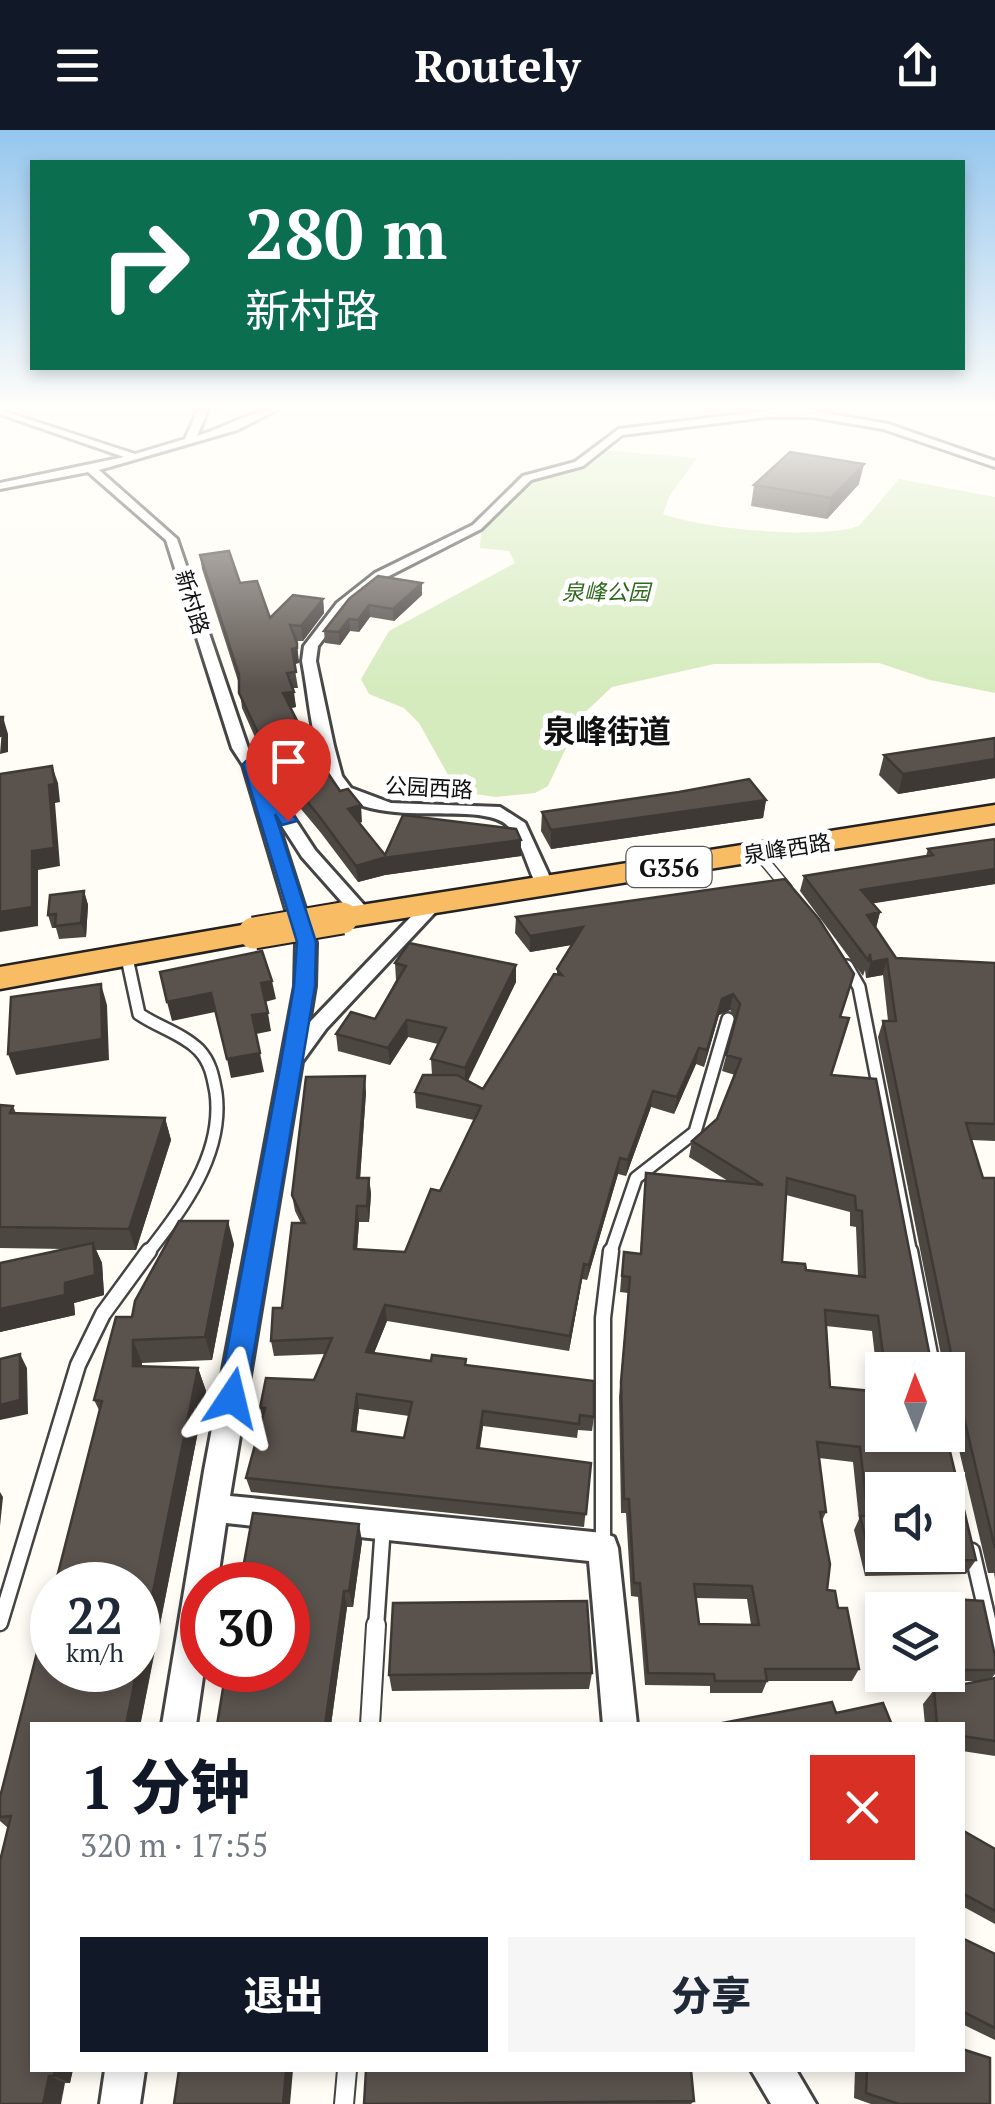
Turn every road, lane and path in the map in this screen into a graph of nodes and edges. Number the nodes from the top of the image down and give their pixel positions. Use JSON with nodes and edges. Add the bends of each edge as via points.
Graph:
{"nodes":[{"id":1,"x":132,"y":502,"type":"edge"},
{"id":2,"x":502,"y":502,"type":"edge"},
{"id":3,"x":251,"y":764,"type":"junction"},
{"id":4,"x":995,"y":814,"type":"edge"},
{"id":5,"x":758,"y":852,"type":"junction"},
{"id":6,"x":545,"y":886,"type":"junction"},
{"id":7,"x":796,"y":899,"type":"edge"},
{"id":8,"x":435,"y":903,"type":"junction"},
{"id":9,"x":353,"y":916,"type":"junction"},
{"id":10,"x":126,"y":956,"type":"junction"},
{"id":11,"x":845,"y":962,"type":"edge"},
{"id":12,"x":0,"y":978,"type":"edge"},
{"id":13,"x":728,"y":1018,"type":"dead end"},
{"id":14,"x":291,"y":1068,"type":"junction"},
{"id":15,"x":930,"y":1352,"type":"edge"},
{"id":16,"x":213,"y":1508,"type":"junction"},
{"id":17,"x":383,"y":1525,"type":"junction"},
{"id":18,"x":968,"y":1533,"type":"edge"},
{"id":19,"x":603,"y":1548,"type":"junction"},
{"id":20,"x":0,"y":1623,"type":"edge"},
{"id":21,"x":995,"y":1649,"type":"edge"},
{"id":22,"x":179,"y":1722,"type":"edge"},
{"id":23,"x":370,"y":1722,"type":"edge"},
{"id":24,"x":620,"y":1722,"type":"edge"},
{"id":25,"x":125,"y":2072,"type":"edge"},
{"id":26,"x":346,"y":2072,"type":"edge"},
{"id":27,"x":772,"y":2072,"type":"edge"},
{"id":28,"x":120,"y":2104,"type":"edge"},
{"id":29,"x":344,"y":2104,"type":"edge"},
{"id":30,"x":796,"y":2104,"type":"edge"}],
"edges":[{"from":1,"to":3,"type":"street","name":"新村路","via":[[177,549],[240,748]]},
{"from":2,"to":6,"type":"street","name":"公园西路","via":[[477,527],[358,591],[311,646],[309,660],[334,776],[345,791],[390,808],[478,808],[509,818]]},
{"from":3,"to":9,"type":"street","name":"新村路"},
{"from":3,"to":14,"type":"street","name":"新村路","via":[[306,942]]},
{"from":4,"to":5,"type":"highway","name":"泉峰西路","number":"G356"},
{"from":5,"to":6,"type":"highway","name":"泉峰西路","number":"G356"},
{"from":5,"to":7,"type":"lane"},
{"from":6,"to":8,"type":"highway","name":"泉峰西路","number":"G356"},
{"from":8,"to":9,"type":"highway","name":"泉峰西路","number":"G356"},
{"from":8,"to":14,"type":"street","via":[[319,1024]]},
{"from":9,"to":10,"type":"highway","number":"G356","bridge":true},
{"from":10,"to":12,"type":"highway","number":"G356"},
{"from":10,"to":20,"type":"lane","via":[[139,1014],[198,1046],[209,1063],[216,1126],[201,1179],[79,1354]]},
{"from":11,"to":15,"type":"lane","via":[[859,987]]},
{"from":13,"to":19,"type":"lane","via":[[695,1132],[636,1178],[609,1256]]},
{"from":14,"to":16,"type":"street","name":"新村路"},
{"from":16,"to":17,"type":"street"},
{"from":16,"to":22,"type":"street","name":"新村路"},
{"from":17,"to":19,"type":"street"},
{"from":17,"to":23,"type":"lane"},
{"from":18,"to":21,"type":"lane"},
{"from":19,"to":24,"type":"street"},
{"from":25,"to":28,"type":"street"},
{"from":26,"to":29,"type":"lane"},
{"from":27,"to":30,"type":"street"}]}
